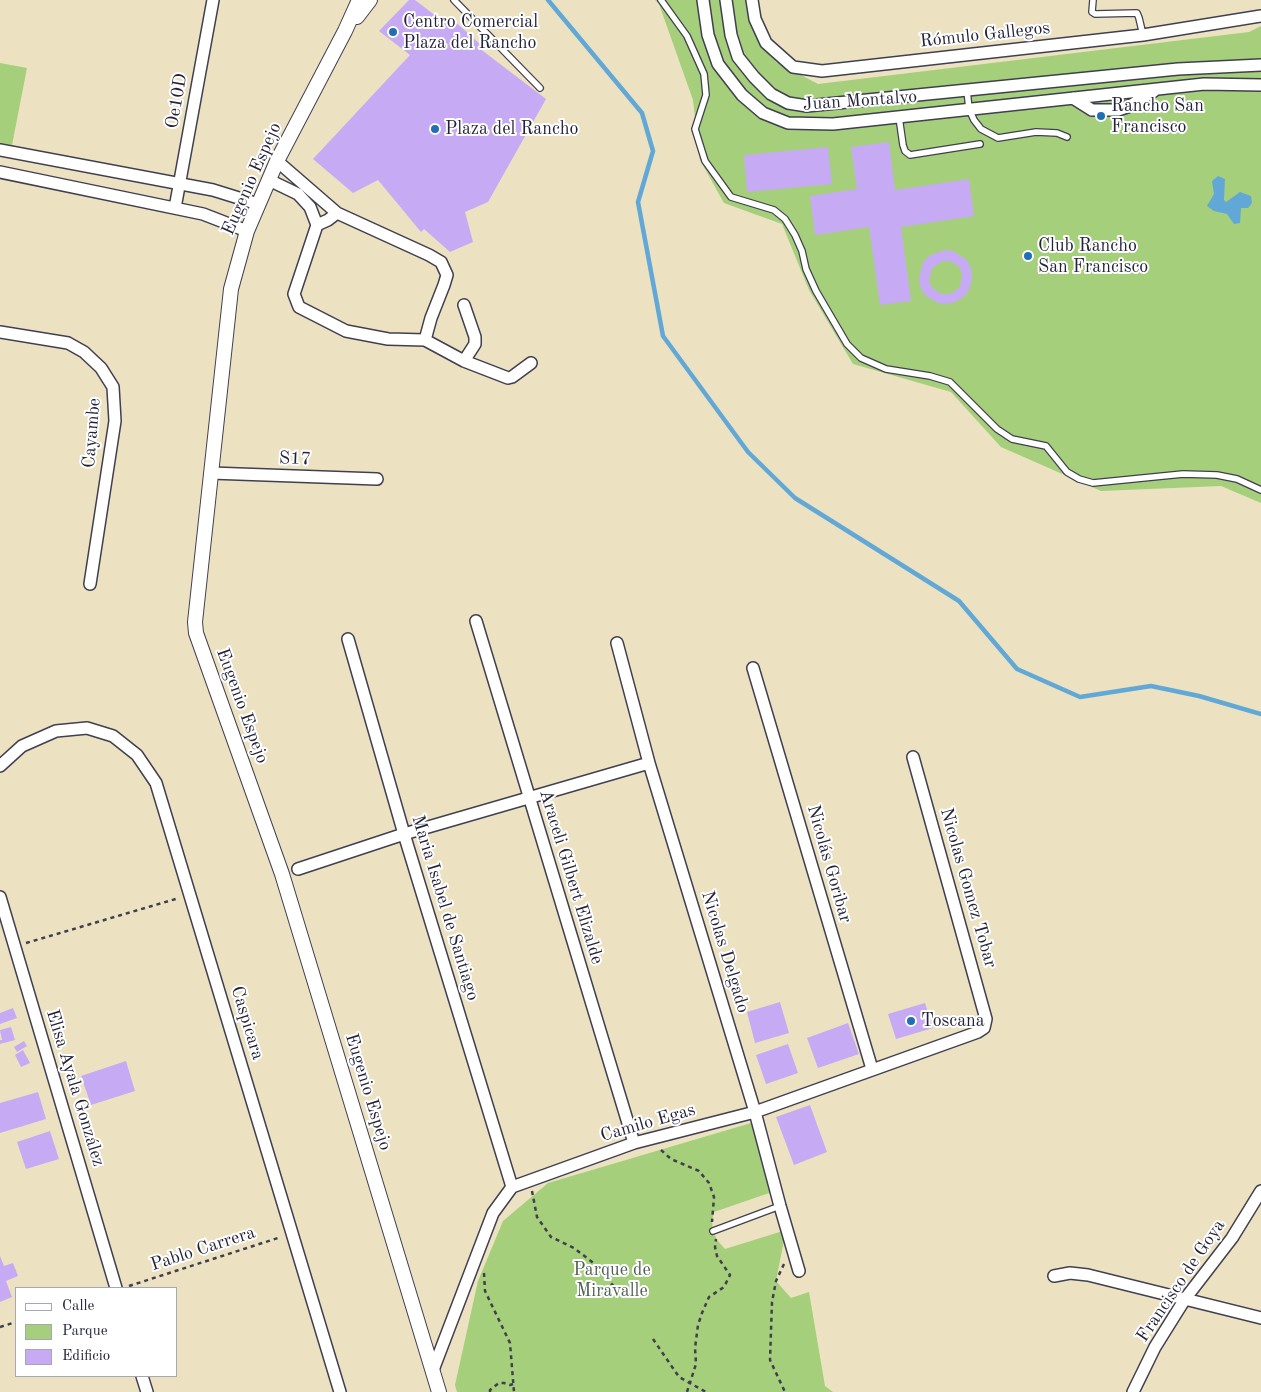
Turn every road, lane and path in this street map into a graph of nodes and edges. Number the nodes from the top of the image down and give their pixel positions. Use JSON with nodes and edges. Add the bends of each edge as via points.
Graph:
{"nodes":[{"id":1,"x":213,"y":0,"type":"edge"},
{"id":2,"x":359,"y":0,"type":"edge"},
{"id":3,"x":370,"y":0,"type":"edge"},
{"id":4,"x":454,"y":0,"type":"edge"},
{"id":5,"x":661,"y":0,"type":"edge"},
{"id":6,"x":703,"y":0,"type":"edge"},
{"id":7,"x":726,"y":0,"type":"edge"},
{"id":8,"x":752,"y":0,"type":"edge"},
{"id":9,"x":1093,"y":0,"type":"edge"},
{"id":10,"x":1261,"y":16,"type":"edge"},
{"id":11,"x":345,"y":32,"type":"junction"},
{"id":12,"x":1142,"y":35,"type":"junction"},
{"id":13,"x":738,"y":57,"type":"junction"},
{"id":14,"x":718,"y":64,"type":"junction"},
{"id":15,"x":1261,"y":65,"type":"edge"},
{"id":16,"x":1178,"y":69,"type":"junction"},
{"id":17,"x":1261,"y":85,"type":"edge"},
{"id":18,"x":1179,"y":86,"type":"junction"},
{"id":19,"x":540,"y":88,"type":"dead end"},
{"id":20,"x":1159,"y":88,"type":"junction"},
{"id":21,"x":967,"y":90,"type":"junction"},
{"id":22,"x":1073,"y":98,"type":"junction"},
{"id":23,"x":969,"y":109,"type":"junction"},
{"id":24,"x":900,"y":117,"type":"junction"},
{"id":25,"x":1067,"y":137,"type":"dead end"},
{"id":26,"x":980,"y":144,"type":"dead end"},
{"id":27,"x":0,"y":150,"type":"edge"},
{"id":28,"x":278,"y":161,"type":"junction"},
{"id":29,"x":90,"y":167,"type":"junction"},
{"id":30,"x":0,"y":172,"type":"edge"},
{"id":31,"x":268,"y":180,"type":"junction"},
{"id":32,"x":179,"y":184,"type":"junction"},
{"id":33,"x":85,"y":190,"type":"junction"},
{"id":34,"x":258,"y":204,"type":"junction"},
{"id":35,"x":175,"y":208,"type":"junction"},
{"id":36,"x":337,"y":213,"type":"junction"},
{"id":37,"x":318,"y":225,"type":"junction"},
{"id":38,"x":247,"y":231,"type":"junction"},
{"id":39,"x":464,"y":305,"type":"dead end"},
{"id":40,"x":0,"y":332,"type":"edge"},
{"id":41,"x":425,"y":340,"type":"junction"},
{"id":42,"x":464,"y":360,"type":"junction"},
{"id":43,"x":531,"y":363,"type":"dead end"},
{"id":44,"x":211,"y":473,"type":"junction"},
{"id":45,"x":378,"y":479,"type":"dead end"},
{"id":46,"x":1261,"y":490,"type":"edge"},
{"id":47,"x":90,"y":584,"type":"dead end"},
{"id":48,"x":476,"y":621,"type":"dead end"},
{"id":49,"x":348,"y":640,"type":"dead end"},
{"id":50,"x":617,"y":643,"type":"dead end"},
{"id":51,"x":753,"y":668,"type":"dead end"},
{"id":52,"x":913,"y":757,"type":"dead end"},
{"id":53,"x":650,"y":762,"type":"junction"},
{"id":54,"x":0,"y":766,"type":"edge"},
{"id":55,"x":529,"y":798,"type":"junction"},
{"id":56,"x":404,"y":834,"type":"junction"},
{"id":57,"x":298,"y":869,"type":"dead end"},
{"id":58,"x":190,"y":894,"type":"junction"},
{"id":59,"x":0,"y":897,"type":"edge"},
{"id":60,"x":15,"y":946,"type":"junction"},
{"id":61,"x":984,"y":1028,"type":"joint"},
{"id":62,"x":872,"y":1069,"type":"junction"},
{"id":63,"x":756,"y":1112,"type":"junction"},
{"id":64,"x":634,"y":1143,"type":"junction"},
{"id":65,"x":661,"y":1150,"type":"dead end"},
{"id":66,"x":530,"y":1180,"type":"junction"},
{"id":67,"x":512,"y":1187,"type":"junction"},
{"id":68,"x":1261,"y":1191,"type":"edge"},
{"id":69,"x":780,"y":1206,"type":"junction"},
{"id":70,"x":713,"y":1231,"type":"junction"},
{"id":71,"x":292,"y":1234,"type":"junction"},
{"id":72,"x":793,"y":1247,"type":"junction"},
{"id":73,"x":475,"y":1260,"type":"junction"},
{"id":74,"x":799,"y":1271,"type":"dead end"},
{"id":75,"x":1054,"y":1276,"type":"dead end"},
{"id":76,"x":116,"y":1287,"type":"edge"},
{"id":77,"x":126,"y":1287,"type":"edge"},
{"id":78,"x":615,"y":1288,"type":"dead end"},
{"id":79,"x":1185,"y":1299,"type":"junction"},
{"id":80,"x":1261,"y":1318,"type":"edge"},
{"id":81,"x":15,"y":1322,"type":"edge"},
{"id":82,"x":0,"y":1327,"type":"edge"},
{"id":83,"x":653,"y":1339,"type":"dead end"},
{"id":84,"x":433,"y":1370,"type":"junction"},
{"id":85,"x":142,"y":1377,"type":"edge"},
{"id":86,"x":513,"y":1384,"type":"junction"},
{"id":87,"x":691,"y":1384,"type":"junction"},
{"id":88,"x":147,"y":1392,"type":"edge"},
{"id":89,"x":340,"y":1392,"type":"edge"},
{"id":90,"x":439,"y":1392,"type":"edge"},
{"id":91,"x":490,"y":1392,"type":"edge"},
{"id":92,"x":514,"y":1392,"type":"edge"},
{"id":93,"x":687,"y":1392,"type":"edge"},
{"id":94,"x":706,"y":1392,"type":"edge"},
{"id":95,"x":785,"y":1392,"type":"edge"},
{"id":96,"x":1133,"y":1392,"type":"edge"}],
"edges":[{"from":1,"to":32,"type":"street","name":"Oe10D"},
{"from":2,"to":11,"type":"street","name":"Eugenio Espejo"},
{"from":3,"to":11,"type":"street","name":"Eugenio Espejo"},
{"from":4,"to":19,"type":"lane"},
{"from":5,"to":46,"type":"lane","via":[[687,36],[704,74],[706,95],[695,129],[705,160],[731,197],[774,210],[785,219],[802,251],[816,291],[847,344],[861,358],[886,369],[950,382],[997,429],[1012,439],[1046,446],[1067,472],[1078,479],[1094,482],[1216,474]]},
{"from":6,"to":14,"type":"street","name":"Juan Montalvo","via":[[708,35]]},
{"from":7,"to":13,"type":"street","name":"Juan Montalvo","via":[[730,35]]},
{"from":8,"to":12,"type":"street","name":"Rómulo Gallegos","via":[[755,19],[766,43],[793,67],[822,71]]},
{"from":9,"to":12,"type":"lane","via":[[1092,12],[1095,14],[1137,14]]},
{"from":10,"to":12,"type":"street","name":"Rómulo Gallegos"},
{"from":11,"to":28,"type":"street","name":"Eugenio Espejo"},
{"from":13,"to":14,"type":"street"},
{"from":13,"to":21,"type":"street","name":"Juan Montalvo","via":[[771,94],[788,103],[807,106]]},
{"from":14,"to":24,"type":"street","name":"Juan Montalvo","via":[[742,96],[763,113],[788,123],[833,124]]},
{"from":15,"to":16,"type":"street","name":"Juan Montalvo"},
{"from":16,"to":18,"type":"street"},
{"from":16,"to":21,"type":"street","name":"Juan Montalvo"},
{"from":17,"to":18,"type":"street","name":"Juan Montalvo"},
{"from":18,"to":20,"type":"street","name":"Juan Montalvo"},
{"from":20,"to":22,"type":"street","name":"Juan Montalvo"},
{"from":20,"to":22,"type":"street","via":[[1118,110],[1092,110]]},
{"from":21,"to":23,"type":"lane"},
{"from":22,"to":23,"type":"street","name":"Juan Montalvo"},
{"from":23,"to":24,"type":"street","name":"Juan Montalvo"},
{"from":23,"to":25,"type":"lane","via":[[981,129],[998,138],[1036,132]]},
{"from":24,"to":26,"type":"lane","via":[[903,145],[910,155]]},
{"from":27,"to":29,"type":"street"},
{"from":28,"to":31,"type":"street","name":"Eugenio Espejo"},
{"from":28,"to":36,"type":"street"},
{"from":29,"to":32,"type":"street"},
{"from":29,"to":33,"type":"street"},
{"from":30,"to":33,"type":"street"},
{"from":31,"to":34,"type":"street","name":"Eugenio Espejo"},
{"from":31,"to":37,"type":"street","via":[[298,194],[310,207]]},
{"from":32,"to":34,"type":"street","via":[[213,190]]},
{"from":32,"to":35,"type":"street","name":"Oe10D"},
{"from":33,"to":35,"type":"street"},
{"from":34,"to":38,"type":"street","name":"Eugenio Espejo"},
{"from":35,"to":38,"type":"street","via":[[203,214]]},
{"from":36,"to":37,"type":"street"},
{"from":36,"to":41,"type":"street","via":[[441,262],[447,275]]},
{"from":37,"to":41,"type":"street","via":[[294,294],[299,307],[346,330],[388,339]]},
{"from":38,"to":44,"type":"street","name":"Eugenio Espejo","via":[[231,289]]},
{"from":39,"to":42,"type":"street","via":[[476,337]]},
{"from":40,"to":47,"type":"street","name":"Cayambe","via":[[68,342],[101,368],[113,387],[115,421]]},
{"from":41,"to":42,"type":"street"},
{"from":42,"to":43,"type":"street","via":[[508,378]]},
{"from":44,"to":45,"type":"street","name":"S17"},
{"from":44,"to":84,"type":"street","name":"Eugenio Espejo","via":[[196,633],[282,874]]},
{"from":48,"to":55,"type":"street","name":"Araceli Gilbert Elizalde"},
{"from":49,"to":56,"type":"street","name":"Maria Isabel de Santiago"},
{"from":50,"to":53,"type":"street","name":"Nicolas Delgado"},
{"from":51,"to":62,"type":"street","name":"Nicolás Goribar"},
{"from":52,"to":61,"type":"street","name":"Nicolas Gomez Tobar","via":[[986,1020]]},
{"from":53,"to":55,"type":"street"},
{"from":53,"to":63,"type":"street","name":"Nicolas Delgado"},
{"from":54,"to":58,"type":"street","name":"Caspicara","via":[[22,746],[56,731],[87,728],[112,736],[137,755],[156,782]]},
{"from":55,"to":56,"type":"street"},
{"from":55,"to":64,"type":"street","name":"Araceli Gilbert Elizalde"},
{"from":56,"to":57,"type":"street"},
{"from":56,"to":67,"type":"street","name":"Maria Isabel de Santiago"},
{"from":58,"to":60,"type":"path"},
{"from":58,"to":71,"type":"street","name":"Caspicara"},
{"from":59,"to":60,"type":"street","name":"Elisa Ayala González"},
{"from":60,"to":76,"type":"street","name":"Elisa Ayala González"},
{"from":61,"to":62,"type":"street","name":"Camilo Egas"},
{"from":62,"to":63,"type":"street","name":"Camilo Egas"},
{"from":63,"to":64,"type":"street","name":"Camilo Egas"},
{"from":63,"to":69,"type":"street","name":"Nicolas Delgado"},
{"from":64,"to":66,"type":"street","name":"Camilo Egas"},
{"from":65,"to":70,"type":"path","via":[[671,1159],[699,1171],[709,1183],[714,1197]]},
{"from":66,"to":67,"type":"street","name":"Camilo Egas"},
{"from":66,"to":78,"type":"path","via":[[536,1217],[551,1237],[574,1248],[596,1265]]},
{"from":67,"to":73,"type":"street","via":[[493,1214]]},
{"from":68,"to":79,"type":"street","name":"Francisco de Goya","via":[[1232,1238]]},
{"from":69,"to":70,"type":"lane"},
{"from":69,"to":72,"type":"street","name":"Nicolas Delgado"},
{"from":70,"to":87,"type":"path","via":[[717,1240],[717,1256],[730,1275],[724,1286],[709,1297],[698,1325],[696,1364]]},
{"from":71,"to":77,"type":"path","name":"Pablo Carrera"},
{"from":71,"to":89,"type":"street","name":"Caspicara"},
{"from":72,"to":74,"type":"street","name":"Nicolas Delgado"},
{"from":72,"to":95,"type":"path","via":[[776,1281],[772,1302],[770,1360]]},
{"from":73,"to":84,"type":"street"},
{"from":73,"to":86,"type":"path","via":[[484,1268],[485,1291],[510,1343]]},
{"from":75,"to":79,"type":"street","via":[[1070,1273],[1088,1275]]},
{"from":79,"to":80,"type":"street"},
{"from":79,"to":96,"type":"street","name":"Francisco de Goya"},
{"from":81,"to":82,"type":"path"},
{"from":83,"to":87,"type":"path","via":[[680,1377]]},
{"from":84,"to":90,"type":"street","name":"Eugenio Espejo"},
{"from":85,"to":88,"type":"street"},
{"from":86,"to":91,"type":"path","via":[[499,1383]]},
{"from":86,"to":92,"type":"path"},
{"from":87,"to":93,"type":"path"},
{"from":87,"to":94,"type":"path"}]}
